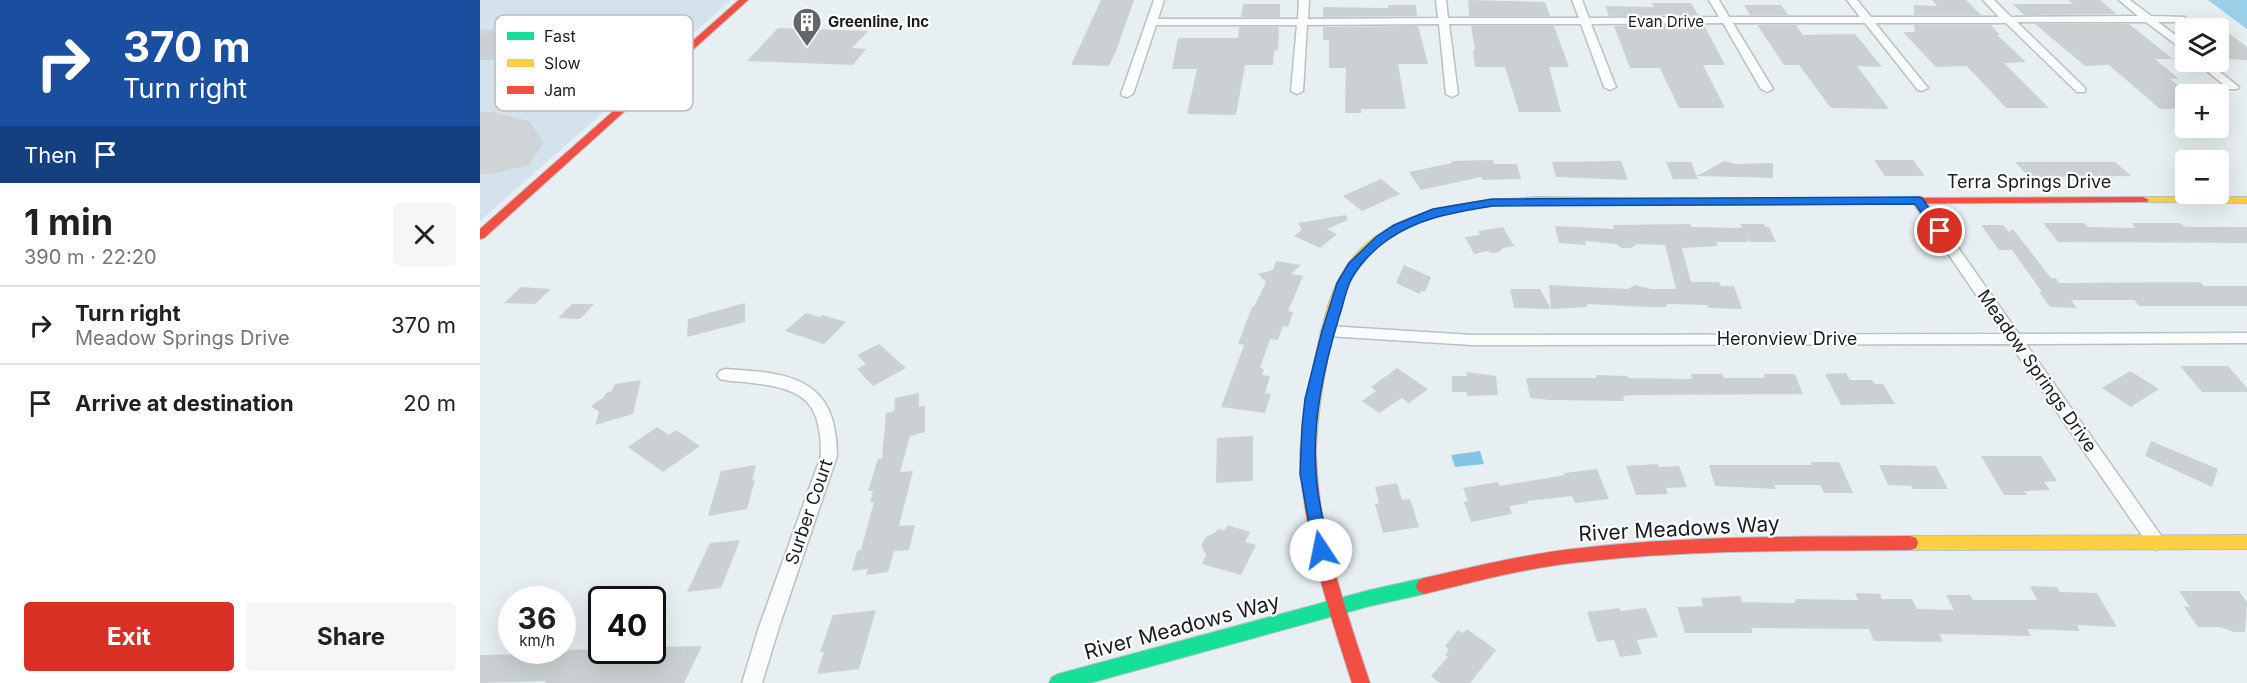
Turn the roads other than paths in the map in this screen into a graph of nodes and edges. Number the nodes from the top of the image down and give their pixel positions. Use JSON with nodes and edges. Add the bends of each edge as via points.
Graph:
{"nodes":[{"id":1,"x":744,"y":0,"type":"edge"},
{"id":2,"x":1159,"y":0,"type":"edge"},
{"id":3,"x":1305,"y":0,"type":"edge"},
{"id":4,"x":1441,"y":0,"type":"edge"},
{"id":5,"x":1577,"y":0,"type":"edge"},
{"id":6,"x":1714,"y":0,"type":"edge"},
{"id":7,"x":1852,"y":0,"type":"edge"},
{"id":8,"x":1988,"y":0,"type":"edge"},
{"id":9,"x":2124,"y":0,"type":"edge"},
{"id":10,"x":2149,"y":19,"type":"junction"},
{"id":11,"x":2175,"y":19,"type":"edge"},
{"id":12,"x":2008,"y":20,"type":"junction"},
{"id":13,"x":1727,"y":21,"type":"junction"},
{"id":14,"x":1868,"y":21,"type":"junction"},
{"id":15,"x":1152,"y":22,"type":"junction"},
{"id":16,"x":1444,"y":22,"type":"junction"},
{"id":17,"x":1586,"y":22,"type":"junction"},
{"id":18,"x":1303,"y":23,"type":"junction"},
{"id":19,"x":2175,"y":40,"type":"edge"},
{"id":20,"x":693,"y":45,"type":"edge"},
{"id":21,"x":2214,"y":72,"type":"edge"},
{"id":22,"x":1610,"y":87,"type":"dead end"},
{"id":23,"x":2233,"y":87,"type":"dead end"},
{"id":24,"x":1922,"y":88,"type":"dead end"},
{"id":25,"x":1767,"y":89,"type":"dead end"},
{"id":26,"x":2081,"y":90,"type":"dead end"},
{"id":27,"x":1297,"y":91,"type":"dead end"},
{"id":28,"x":1127,"y":94,"type":"dead end"},
{"id":29,"x":1452,"y":94,"type":"dead end"},
{"id":30,"x":618,"y":111,"type":"edge"},
{"id":31,"x":2247,"y":200,"type":"edge"},
{"id":32,"x":1918,"y":201,"type":"junction"},
{"id":33,"x":482,"y":231,"type":"edge"},
{"id":34,"x":1328,"y":331,"type":"junction"},
{"id":35,"x":2247,"y":338,"type":"edge"},
{"id":36,"x":2015,"y":339,"type":"junction"},
{"id":37,"x":725,"y":375,"type":"dead end"},
{"id":38,"x":2156,"y":542,"type":"junction"},
{"id":39,"x":2247,"y":543,"type":"edge"},
{"id":40,"x":1337,"y":607,"type":"junction"},
{"id":41,"x":752,"y":683,"type":"edge"},
{"id":42,"x":1058,"y":683,"type":"edge"},
{"id":43,"x":1362,"y":683,"type":"edge"}],
"edges":[{"from":1,"to":20,"type":"street"},
{"from":2,"to":15,"type":"street"},
{"from":3,"to":18,"type":"street"},
{"from":4,"to":16,"type":"street"},
{"from":5,"to":17,"type":"street"},
{"from":6,"to":13,"type":"street"},
{"from":7,"to":14,"type":"street"},
{"from":8,"to":12,"type":"street"},
{"from":9,"to":10,"type":"street"},
{"from":10,"to":11,"type":"street","name":"Evan Drive"},
{"from":10,"to":12,"type":"street","name":"Evan Drive"},
{"from":10,"to":19,"type":"street"},
{"from":12,"to":14,"type":"street","name":"Evan Drive"},
{"from":12,"to":26,"type":"street"},
{"from":13,"to":14,"type":"street","name":"Evan Drive"},
{"from":13,"to":17,"type":"street","name":"Evan Drive"},
{"from":13,"to":25,"type":"street"},
{"from":14,"to":24,"type":"street"},
{"from":15,"to":18,"type":"street","name":"Evan Drive"},
{"from":15,"to":28,"type":"street"},
{"from":16,"to":17,"type":"street","name":"Evan Drive"},
{"from":16,"to":18,"type":"street","name":"Evan Drive"},
{"from":16,"to":29,"type":"street"},
{"from":17,"to":22,"type":"street"},
{"from":18,"to":27,"type":"street"},
{"from":21,"to":23,"type":"street"},
{"from":30,"to":33,"type":"street"},
{"from":31,"to":32,"type":"street","name":"Terra Springs Drive"},
{"from":32,"to":34,"type":"street","name":"Terra Springs Drive","via":[[1492,202],[1437,212],[1398,228],[1360,258],[1343,283]]},
{"from":32,"to":36,"type":"street","name":"Meadow Springs Drive"},
{"from":34,"to":36,"type":"street","name":"Heronview Drive","via":[[1494,340]]},
{"from":34,"to":40,"type":"street","name":"Terra Springs Drive","via":[[1312,399],[1308,474],[1321,550]]},
{"from":35,"to":36,"type":"street","name":"Heronview Drive"},
{"from":36,"to":38,"type":"street","name":"Meadow Springs Drive"},
{"from":37,"to":41,"type":"street","name":"Surber Court","via":[[765,377],[810,395],[821,405],[831,436],[829,456]]},
{"from":38,"to":39,"type":"street","name":"River Meadows Way"},
{"from":38,"to":40,"type":"street","name":"River Meadows Way","via":[[1706,544],[1645,548],[1569,556]]},
{"from":40,"to":42,"type":"street","name":"River Meadows Way"},
{"from":40,"to":43,"type":"street","name":"Terra Springs Drive"}]}
